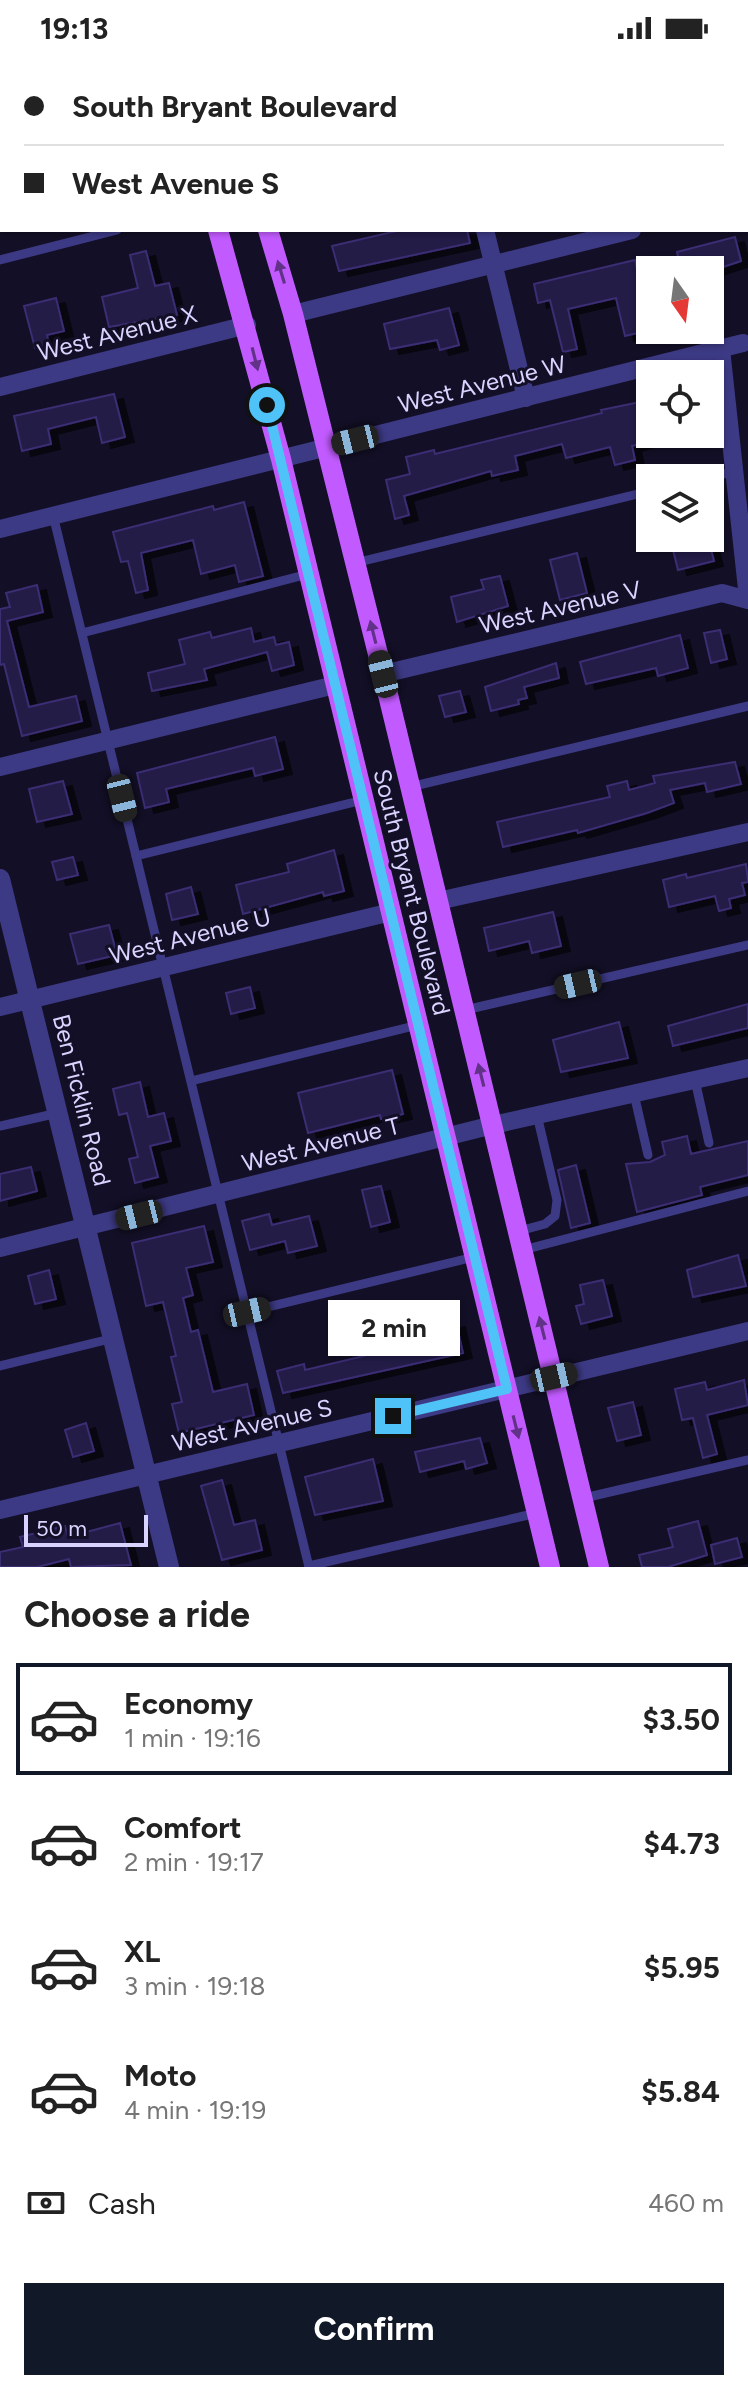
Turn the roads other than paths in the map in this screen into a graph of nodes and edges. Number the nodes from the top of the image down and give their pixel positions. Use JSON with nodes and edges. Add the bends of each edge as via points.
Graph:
{"nodes":[{"id":1,"x":109,"y":232,"type":"edge"},
{"id":2,"x":219,"y":232,"type":"edge"},
{"id":3,"x":269,"y":232,"type":"edge"},
{"id":4,"x":485,"y":232,"type":"edge"},
{"id":5,"x":624,"y":232,"type":"edge"},
{"id":6,"x":0,"y":260,"type":"edge"},
{"id":7,"x":493,"y":265,"type":"junction"},
{"id":8,"x":293,"y":314,"type":"junction"},
{"id":9,"x":247,"y":325,"type":"junction"},
{"id":10,"x":743,"y":343,"type":"dead end"},
{"id":11,"x":721,"y":349,"type":"junction"},
{"id":12,"x":0,"y":387,"type":"edge"},
{"id":13,"x":526,"y":398,"type":"junction"},
{"id":14,"x":326,"y":447,"type":"junction"},
{"id":15,"x":281,"y":459,"type":"junction"},
{"id":16,"x":736,"y":471,"type":"junction"},
{"id":17,"x":724,"y":474,"type":"edge"},
{"id":18,"x":636,"y":494,"type":"edge"},
{"id":19,"x":53,"y":515,"type":"junction"},
{"id":20,"x":0,"y":529,"type":"edge"},
{"id":21,"x":355,"y":563,"type":"junction"},
{"id":22,"x":308,"y":574,"type":"junction"},
{"id":23,"x":748,"y":599,"type":"edge"},
{"id":24,"x":82,"y":633,"type":"junction"},
{"id":25,"x":383,"y":674,"type":"junction"},
{"id":26,"x":335,"y":685,"type":"junction"},
{"id":27,"x":748,"y":706,"type":"edge"},
{"id":28,"x":108,"y":741,"type":"junction"},
{"id":29,"x":0,"y":767,"type":"edge"},
{"id":30,"x":410,"y":787,"type":"junction"},
{"id":31,"x":363,"y":800,"type":"junction"},
{"id":32,"x":748,"y":832,"type":"edge"},
{"id":33,"x":136,"y":856,"type":"junction"},
{"id":34,"x":1,"y":885,"type":"edge"},
{"id":35,"x":438,"y":901,"type":"junction"},
{"id":36,"x":391,"y":912,"type":"junction"},
{"id":37,"x":748,"y":945,"type":"edge"},
{"id":38,"x":163,"y":967,"type":"junction"},
{"id":39,"x":30,"y":1000,"type":"junction"},
{"id":40,"x":0,"y":1007,"type":"edge"},
{"id":41,"x":465,"y":1010,"type":"junction"},
{"id":42,"x":418,"y":1025,"type":"junction"},
{"id":43,"x":748,"y":1068,"type":"edge"},
{"id":44,"x":695,"y":1080,"type":"junction"},
{"id":45,"x":191,"y":1081,"type":"junction"},
{"id":46,"x":634,"y":1094,"type":"junction"},
{"id":47,"x":58,"y":1113,"type":"junction"},
{"id":48,"x":537,"y":1115,"type":"junction"},
{"id":49,"x":493,"y":1125,"type":"junction"},
{"id":50,"x":0,"y":1126,"type":"edge"},
{"id":51,"x":445,"y":1138,"type":"junction"},
{"id":52,"x":709,"y":1143,"type":"dead end"},
{"id":53,"x":648,"y":1155,"type":"dead end"},
{"id":54,"x":748,"y":1191,"type":"edge"},
{"id":55,"x":218,"y":1195,"type":"junction"},
{"id":56,"x":87,"y":1228,"type":"junction"},
{"id":57,"x":521,"y":1240,"type":"junction"},
{"id":58,"x":0,"y":1248,"type":"edge"},
{"id":59,"x":474,"y":1257,"type":"junction"},
{"id":60,"x":247,"y":1312,"type":"junction"},
{"id":61,"x":748,"y":1331,"type":"edge"},
{"id":62,"x":114,"y":1338,"type":"junction"},
{"id":63,"x":0,"y":1366,"type":"edge"},
{"id":64,"x":554,"y":1377,"type":"junction"},
{"id":65,"x":507,"y":1389,"type":"junction"},
{"id":66,"x":279,"y":1443,"type":"junction"},
{"id":67,"x":748,"y":1460,"type":"edge"},
{"id":68,"x":147,"y":1475,"type":"junction"},
{"id":69,"x":583,"y":1498,"type":"junction"},
{"id":70,"x":0,"y":1510,"type":"edge"},
{"id":71,"x":537,"y":1513,"type":"junction"},
{"id":72,"x":169,"y":1567,"type":"edge"},
{"id":73,"x":309,"y":1567,"type":"edge"},
{"id":74,"x":550,"y":1567,"type":"edge"},
{"id":75,"x":599,"y":1567,"type":"edge"}],
"edges":[{"from":1,"to":6,"type":"lane"},
{"from":2,"to":9,"type":"main road","name":"South Bryant Boulevard"},
{"from":8,"to":3,"type":"main road","name":"South Bryant Boulevard","one_way":true},
{"from":4,"to":7,"type":"street"},
{"from":5,"to":7,"type":"street"},
{"from":7,"to":8,"type":"street"},
{"from":7,"to":13,"type":"street"},
{"from":8,"to":14,"type":"main road","name":"South Bryant Boulevard"},
{"from":9,"to":12,"type":"street","name":"West Avenue X"},
{"from":9,"to":15,"type":"main road","name":"South Bryant Boulevard","one_way":true},
{"from":10,"to":11,"type":"street","name":"West Avenue W"},
{"from":11,"to":13,"type":"street","name":"West Avenue W"},
{"from":11,"to":16,"type":"street"},
{"from":13,"to":14,"type":"street","name":"West Avenue W"},
{"from":14,"to":15,"type":"street","name":"West Avenue W"},
{"from":14,"to":21,"type":"main road","name":"South Bryant Boulevard"},
{"from":15,"to":19,"type":"street","name":"West Avenue W"},
{"from":15,"to":22,"type":"main road","name":"South Bryant Boulevard"},
{"from":16,"to":17,"type":"lane"},
{"from":16,"to":23,"type":"street"},
{"from":18,"to":21,"type":"lane"},
{"from":19,"to":20,"type":"street","name":"West Avenue W"},
{"from":19,"to":24,"type":"lane"},
{"from":25,"to":21,"type":"main road","name":"South Bryant Boulevard","one_way":true},
{"from":22,"to":24,"type":"lane"},
{"from":22,"to":26,"type":"main road","name":"South Bryant Boulevard"},
{"from":23,"to":25,"type":"street","name":"West Avenue V","via":[[722,593]]},
{"from":24,"to":28,"type":"lane"},
{"from":25,"to":30,"type":"main road","name":"South Bryant Boulevard"},
{"from":26,"to":28,"type":"street"},
{"from":26,"to":31,"type":"main road","name":"South Bryant Boulevard"},
{"from":27,"to":30,"type":"lane"},
{"from":28,"to":29,"type":"street"},
{"from":28,"to":33,"type":"lane"},
{"from":30,"to":35,"type":"main road","name":"South Bryant Boulevard"},
{"from":31,"to":33,"type":"lane"},
{"from":31,"to":36,"type":"main road","name":"South Bryant Boulevard"},
{"from":32,"to":35,"type":"street"},
{"from":33,"to":38,"type":"lane"},
{"from":34,"to":39,"type":"street","name":"Ben Ficklin Road"},
{"from":35,"to":41,"type":"main road","name":"South Bryant Boulevard"},
{"from":36,"to":38,"type":"street","name":"West Avenue U"},
{"from":36,"to":42,"type":"main road","name":"South Bryant Boulevard"},
{"from":37,"to":41,"type":"lane"},
{"from":38,"to":39,"type":"street","name":"West Avenue U"},
{"from":38,"to":45,"type":"lane"},
{"from":39,"to":40,"type":"street","name":"West Avenue U"},
{"from":39,"to":47,"type":"street","name":"Ben Ficklin Road"},
{"from":49,"to":41,"type":"main road","name":"South Bryant Boulevard","one_way":true},
{"from":42,"to":45,"type":"lane"},
{"from":42,"to":51,"type":"main road","name":"South Bryant Boulevard"},
{"from":43,"to":44,"type":"street","name":"West Avenue T"},
{"from":44,"to":46,"type":"street","name":"West Avenue T"},
{"from":44,"to":52,"type":"lane"},
{"from":45,"to":55,"type":"lane"},
{"from":46,"to":48,"type":"street","name":"West Avenue T"},
{"from":46,"to":53,"type":"lane"},
{"from":47,"to":50,"type":"lane"},
{"from":47,"to":56,"type":"street","name":"Ben Ficklin Road"},
{"from":48,"to":49,"type":"street","name":"West Avenue T"},
{"from":48,"to":57,"type":"lane","via":[[557,1200],[555,1216]]},
{"from":49,"to":51,"type":"street","name":"West Avenue T"},
{"from":49,"to":57,"type":"main road","name":"South Bryant Boulevard"},
{"from":51,"to":55,"type":"street","name":"West Avenue T"},
{"from":51,"to":59,"type":"main road","name":"South Bryant Boulevard"},
{"from":54,"to":57,"type":"lane"},
{"from":55,"to":56,"type":"street","name":"West Avenue T"},
{"from":55,"to":60,"type":"lane"},
{"from":56,"to":58,"type":"street","name":"West Avenue T"},
{"from":56,"to":62,"type":"street","name":"Ben Ficklin Road"},
{"from":64,"to":57,"type":"main road","name":"South Bryant Boulevard","one_way":true},
{"from":59,"to":60,"type":"lane"},
{"from":59,"to":65,"type":"main road","name":"South Bryant Boulevard"},
{"from":60,"to":66,"type":"lane"},
{"from":61,"to":64,"type":"street","name":"West Avenue S"},
{"from":62,"to":63,"type":"lane"},
{"from":62,"to":68,"type":"street","name":"Ben Ficklin Road"},
{"from":64,"to":65,"type":"street","name":"West Avenue S"},
{"from":64,"to":69,"type":"main road","name":"South Bryant Boulevard"},
{"from":65,"to":66,"type":"street","name":"West Avenue S"},
{"from":65,"to":71,"type":"main road","name":"South Bryant Boulevard","one_way":true},
{"from":66,"to":68,"type":"street","name":"West Avenue S"},
{"from":66,"to":73,"type":"lane"},
{"from":67,"to":69,"type":"lane"},
{"from":68,"to":70,"type":"street","name":"West Avenue S"},
{"from":68,"to":72,"type":"street","name":"Ben Ficklin Road"},
{"from":69,"to":75,"type":"main road","name":"South Bryant Boulevard"},
{"from":71,"to":73,"type":"lane"},
{"from":71,"to":74,"type":"main road","name":"South Bryant Boulevard"}]}
